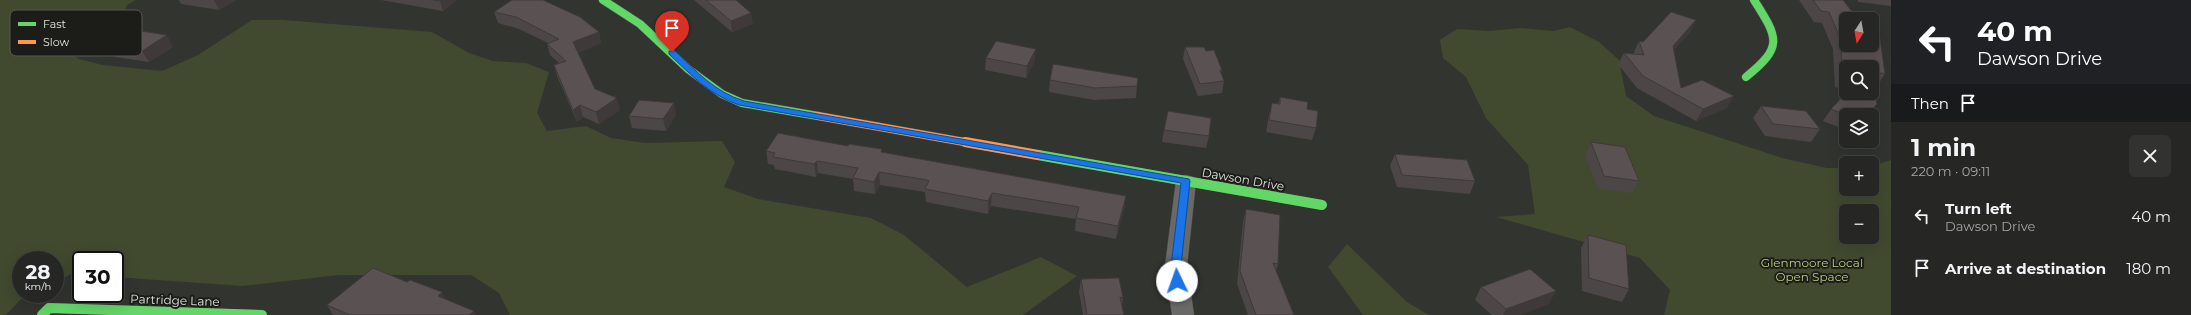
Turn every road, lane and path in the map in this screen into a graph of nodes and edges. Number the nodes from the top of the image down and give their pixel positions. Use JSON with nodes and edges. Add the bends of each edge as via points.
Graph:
{"nodes":[{"id":1,"x":603,"y":0,"type":"edge"},
{"id":2,"x":1754,"y":0,"type":"edge"},
{"id":3,"x":1746,"y":77,"type":"dead end"},
{"id":4,"x":1186,"y":181,"type":"junction"},
{"id":5,"x":1322,"y":205,"type":"dead end"},
{"id":6,"x":42,"y":315,"type":"edge"},
{"id":7,"x":262,"y":315,"type":"edge"},
{"id":8,"x":1183,"y":315,"type":"edge"}],
"edges":[{"from":1,"to":4,"type":"street","name":"Dawson Drive","via":[[641,24],[708,87],[726,98],[742,103]]},
{"from":2,"to":3,"type":"street","via":[[1765,18],[1772,38],[1771,53]]},
{"from":4,"to":5,"type":"street","name":"Dawson Drive"},
{"from":4,"to":8,"type":"street","via":[[1176,266]]},
{"from":6,"to":7,"type":"street","name":"Partridge Lane","via":[[49,308]]}]}
